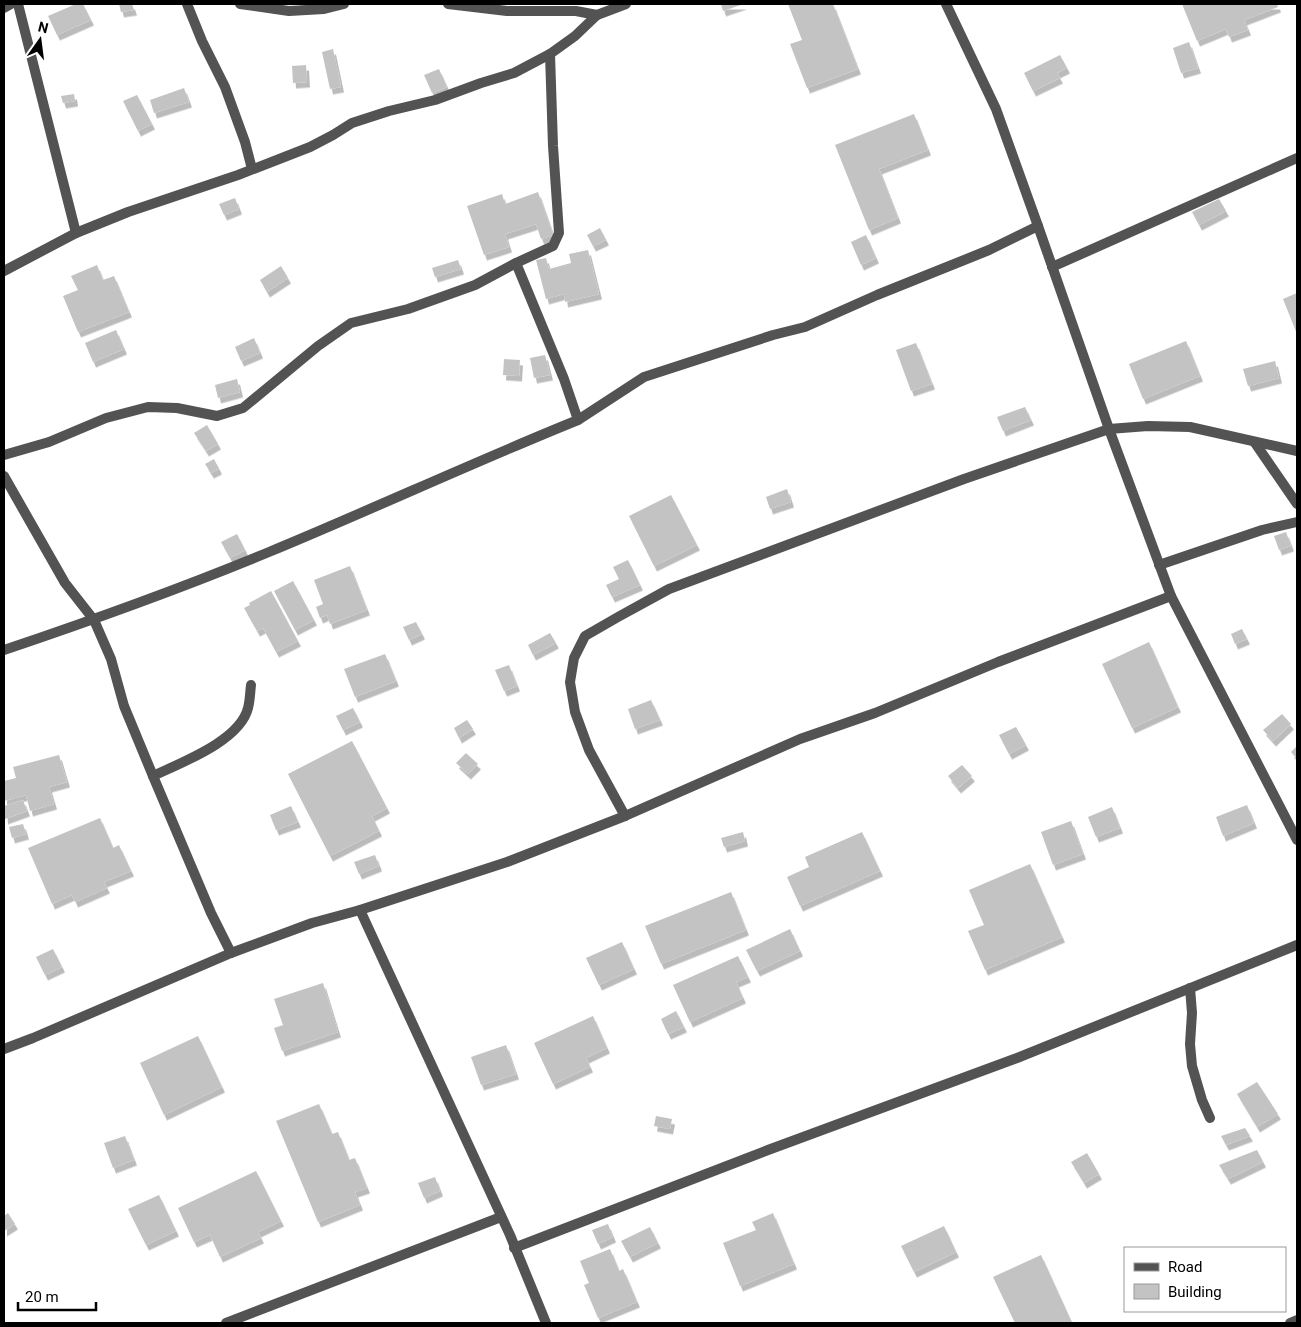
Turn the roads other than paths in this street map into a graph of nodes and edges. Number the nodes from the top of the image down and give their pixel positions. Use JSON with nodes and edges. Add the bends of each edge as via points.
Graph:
{"nodes":[{"id":1,"x":12,"y":4,"type":"edge"},
{"id":2,"x":18,"y":4,"type":"edge"},
{"id":3,"x":187,"y":4,"type":"edge"},
{"id":4,"x":240,"y":4,"type":"edge"},
{"id":5,"x":344,"y":4,"type":"edge"},
{"id":6,"x":448,"y":4,"type":"edge"},
{"id":7,"x":626,"y":4,"type":"edge"},
{"id":8,"x":946,"y":4,"type":"edge"},
{"id":9,"x":541,"y":7,"type":"edge"},
{"id":10,"x":4,"y":8,"type":"edge"},
{"id":11,"x":597,"y":15,"type":"junction"},
{"id":12,"x":550,"y":54,"type":"junction"},
{"id":13,"x":1297,"y":158,"type":"edge"},
{"id":14,"x":252,"y":169,"type":"junction"},
{"id":15,"x":1038,"y":226,"type":"junction"},
{"id":16,"x":76,"y":232,"type":"junction"},
{"id":17,"x":516,"y":263,"type":"junction"},
{"id":18,"x":1052,"y":267,"type":"junction"},
{"id":19,"x":4,"y":271,"type":"edge"},
{"id":20,"x":578,"y":420,"type":"junction"},
{"id":21,"x":1109,"y":429,"type":"junction"},
{"id":22,"x":1255,"y":443,"type":"junction"},
{"id":23,"x":1297,"y":451,"type":"edge"},
{"id":24,"x":4,"y":455,"type":"edge"},
{"id":25,"x":4,"y":476,"type":"edge"},
{"id":26,"x":1297,"y":504,"type":"edge"},
{"id":27,"x":1297,"y":522,"type":"edge"},
{"id":28,"x":1159,"y":565,"type":"junction"},
{"id":29,"x":1171,"y":596,"type":"junction"},
{"id":30,"x":94,"y":620,"type":"junction"},
{"id":31,"x":4,"y":650,"type":"edge"},
{"id":32,"x":251,"y":685,"type":"dead end"},
{"id":33,"x":152,"y":776,"type":"junction"},
{"id":34,"x":625,"y":816,"type":"junction"},
{"id":35,"x":1297,"y":840,"type":"edge"},
{"id":36,"x":360,"y":910,"type":"junction"},
{"id":37,"x":1297,"y":944,"type":"edge"},
{"id":38,"x":231,"y":953,"type":"junction"},
{"id":39,"x":1190,"y":988,"type":"junction"},
{"id":40,"x":4,"y":1049,"type":"edge"},
{"id":41,"x":1210,"y":1118,"type":"dead end"},
{"id":42,"x":501,"y":1217,"type":"junction"},
{"id":43,"x":514,"y":1248,"type":"junction"},
{"id":44,"x":1297,"y":1320,"type":"edge"},
{"id":45,"x":226,"y":1323,"type":"edge"},
{"id":46,"x":546,"y":1323,"type":"edge"},
{"id":47,"x":1290,"y":1323,"type":"edge"}],
"edges":[{"from":1,"to":10,"type":"street"},
{"from":2,"to":16,"type":"street"},
{"from":3,"to":14,"type":"street","via":[[225,88]]},
{"from":4,"to":5,"type":"street","via":[[289,11]]},
{"from":6,"to":9,"type":"street","via":[[508,11]]},
{"from":7,"to":11,"type":"street"},
{"from":8,"to":15,"type":"street","via":[[996,109]]},
{"from":9,"to":11,"type":"street"},
{"from":11,"to":12,"type":"street"},
{"from":12,"to":14,"type":"street","via":[[514,73],[352,123],[310,146]]},
{"from":12,"to":17,"type":"street","via":[[560,233],[553,246]]},
{"from":13,"to":18,"type":"street"},
{"from":14,"to":16,"type":"street"},
{"from":15,"to":18,"type":"street"},
{"from":15,"to":20,"type":"street","via":[[989,250],[805,327],[644,377]]},
{"from":16,"to":19,"type":"street"},
{"from":17,"to":20,"type":"street"},
{"from":17,"to":24,"type":"street","via":[[476,285],[408,309],[352,323],[318,346],[243,408],[218,416],[177,408],[148,407],[106,418],[49,442]]},
{"from":18,"to":21,"type":"street"},
{"from":20,"to":30,"type":"street","via":[[269,552]]},
{"from":21,"to":22,"type":"street","via":[[1190,427]]},
{"from":21,"to":28,"type":"street"},
{"from":21,"to":34,"type":"street","via":[[669,589],[585,636],[574,658],[570,682],[575,712],[589,750]]},
{"from":22,"to":23,"type":"street"},
{"from":22,"to":26,"type":"street"},
{"from":25,"to":30,"type":"street","via":[[65,582]]},
{"from":27,"to":28,"type":"street","via":[[1262,530]]},
{"from":28,"to":29,"type":"street"},
{"from":29,"to":34,"type":"street","via":[[875,713],[800,739]]},
{"from":29,"to":35,"type":"street"},
{"from":30,"to":31,"type":"street"},
{"from":30,"to":33,"type":"street"},
{"from":32,"to":33,"type":"street","via":[[248,710],[230,734],[220,743]]},
{"from":33,"to":38,"type":"street"},
{"from":34,"to":36,"type":"street","via":[[506,862]]},
{"from":36,"to":38,"type":"street","via":[[312,923]]},
{"from":36,"to":42,"type":"street"},
{"from":37,"to":39,"type":"street"},
{"from":38,"to":40,"type":"street"},
{"from":39,"to":41,"type":"street","via":[[1192,1066]]},
{"from":39,"to":43,"type":"street","via":[[1017,1058]]},
{"from":42,"to":43,"type":"street"},
{"from":42,"to":45,"type":"street"},
{"from":43,"to":46,"type":"street"},
{"from":44,"to":47,"type":"street"}]}
